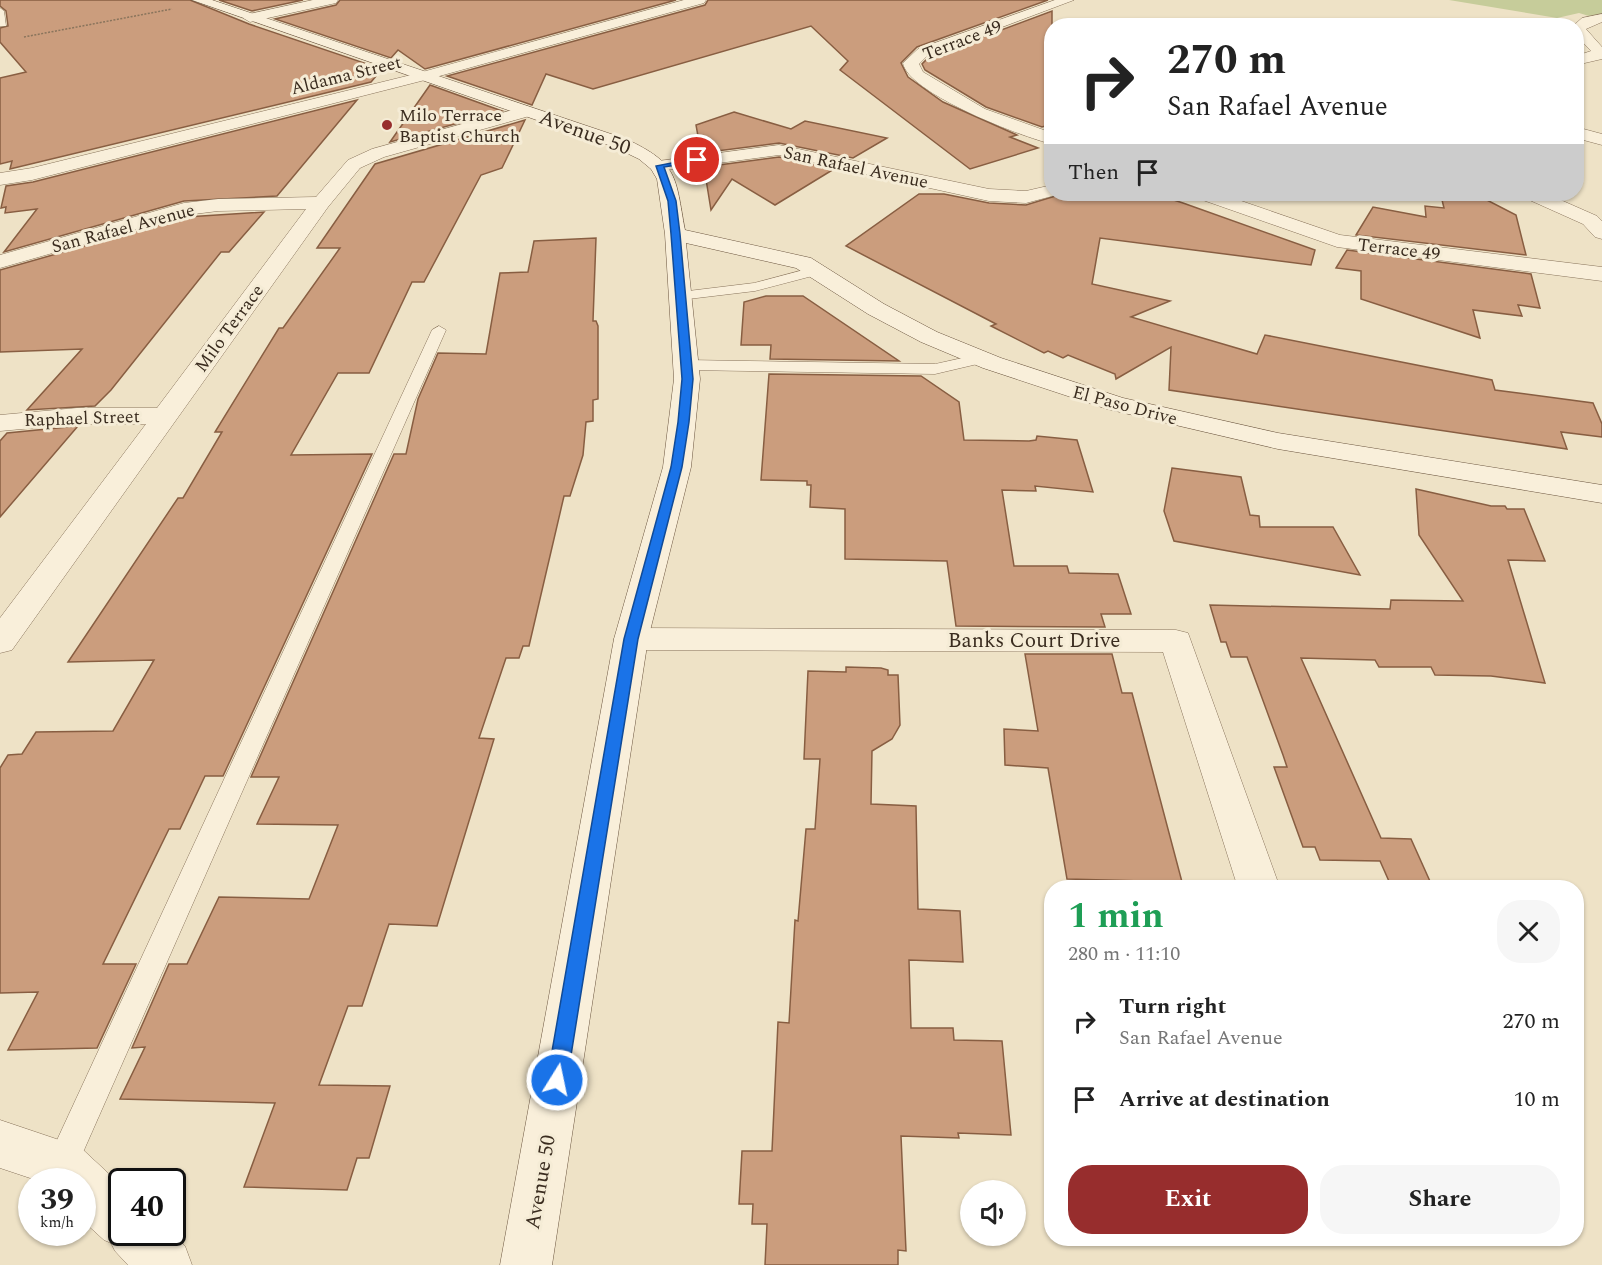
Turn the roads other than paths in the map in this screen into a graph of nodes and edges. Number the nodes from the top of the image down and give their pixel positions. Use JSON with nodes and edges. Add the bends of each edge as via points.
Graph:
{"nodes":[{"id":1,"x":331,"y":0,"type":"edge"},
{"id":2,"x":699,"y":0,"type":"edge"},
{"id":3,"x":1067,"y":0,"type":"edge"},
{"id":4,"x":202,"y":1,"type":"edge"},
{"id":5,"x":0,"y":10,"type":"edge"},
{"id":6,"x":250,"y":18,"type":"junction"},
{"id":7,"x":1602,"y":18,"type":"edge"},
{"id":8,"x":1584,"y":23,"type":"edge"},
{"id":9,"x":3,"y":24,"type":"dead end"},
{"id":10,"x":1584,"y":35,"type":"edge"},
{"id":11,"x":1584,"y":60,"type":"edge"},
{"id":12,"x":1584,"y":62,"type":"edge"},
{"id":13,"x":1602,"y":62,"type":"edge"},
{"id":14,"x":420,"y":77,"type":"junction"},
{"id":15,"x":527,"y":111,"type":"junction"},
{"id":16,"x":1584,"y":134,"type":"edge"},
{"id":17,"x":1044,"y":136,"type":"edge"},
{"id":18,"x":1602,"y":140,"type":"edge"},
{"id":19,"x":660,"y":166,"type":"junction"},
{"id":20,"x":0,"y":179,"type":"edge"},
{"id":21,"x":1044,"y":193,"type":"edge"},
{"id":22,"x":1224,"y":201,"type":"edge"},
{"id":23,"x":1548,"y":201,"type":"edge"},
{"id":24,"x":321,"y":203,"type":"junction"},
{"id":25,"x":675,"y":234,"type":"junction"},
{"id":26,"x":1591,"y":241,"type":"edge"},
{"id":27,"x":0,"y":262,"type":"edge"},
{"id":28,"x":1527,"y":264,"type":"junction"},
{"id":29,"x":815,"y":271,"type":"junction"},
{"id":30,"x":1602,"y":274,"type":"edge"},
{"id":31,"x":680,"y":296,"type":"junction"},
{"id":32,"x":439,"y":330,"type":"dead end"},
{"id":33,"x":981,"y":359,"type":"junction"},
{"id":34,"x":686,"y":365,"type":"junction"},
{"id":35,"x":164,"y":416,"type":"junction"},
{"id":36,"x":0,"y":423,"type":"edge"},
{"id":37,"x":1602,"y":494,"type":"edge"},
{"id":38,"x":631,"y":639,"type":"junction"},
{"id":39,"x":0,"y":642,"type":"edge"},
{"id":40,"x":1255,"y":880,"type":"edge"},
{"id":41,"x":0,"y":1144,"type":"edge"},
{"id":42,"x":56,"y":1168,"type":"edge"},
{"id":43,"x":78,"y":1168,"type":"edge"},
{"id":44,"x":96,"y":1197,"type":"edge"},
{"id":45,"x":108,"y":1208,"type":"edge"},
{"id":46,"x":146,"y":1246,"type":"edge"},
{"id":47,"x":166,"y":1265,"type":"edge"},
{"id":48,"x":526,"y":1265,"type":"edge"}],
"edges":[{"from":1,"to":6,"type":"street"},
{"from":2,"to":14,"type":"street","name":"Aldama Street"},
{"from":3,"to":17,"type":"street","name":"Terrace 49","via":[[923,52],[911,63],[918,75],[980,113]]},
{"from":4,"to":6,"type":"street","name":"Avenue 50"},
{"from":5,"to":9,"type":"lane"},
{"from":6,"to":14,"type":"street","name":"Avenue 50"},
{"from":7,"to":8,"type":"street"},
{"from":10,"to":11,"type":"street","via":[[1598,51],[1597,56]]},
{"from":12,"to":13,"type":"street"},
{"from":14,"to":15,"type":"street","name":"Avenue 50"},
{"from":14,"to":20,"type":"street","name":"Aldama Street"},
{"from":15,"to":19,"type":"street","name":"Avenue 50","via":[[620,143]]},
{"from":15,"to":24,"type":"street","name":"Milo Terrace","via":[[378,153],[354,164]]},
{"from":16,"to":18,"type":"street"},
{"from":19,"to":21,"type":"street","name":"San Rafael Avenue","via":[[779,150],[989,195],[1026,197]]},
{"from":19,"to":25,"type":"street","name":"Avenue 50","via":[[672,201]]},
{"from":22,"to":28,"type":"street","name":"Terrace 49","via":[[1337,241]]},
{"from":23,"to":26,"type":"street","via":[[1590,220]]},
{"from":24,"to":27,"type":"street","name":"San Rafael Avenue","via":[[184,209]]},
{"from":24,"to":35,"type":"street","name":"Milo Terrace"},
{"from":25,"to":29,"type":"street","name":"El Paso Drive","via":[[803,263]]},
{"from":25,"to":31,"type":"street","name":"Avenue 50"},
{"from":26,"to":28,"type":"street"},
{"from":28,"to":30,"type":"street","name":"Terrace 49"},
{"from":29,"to":31,"type":"lane","via":[[755,287]]},
{"from":29,"to":33,"type":"street","name":"El Paso Drive","via":[[876,309]]},
{"from":31,"to":34,"type":"street","name":"Avenue 50"},
{"from":32,"to":43,"type":"lane"},
{"from":33,"to":34,"type":"lane","via":[[935,369]]},
{"from":33,"to":37,"type":"street","name":"El Paso Drive","via":[[1051,384],[1187,422],[1278,441]]},
{"from":34,"to":38,"type":"street","name":"Avenue 50","via":[[676,467]]},
{"from":35,"to":36,"type":"street","name":"Raphael Street","via":[[77,416]]},
{"from":35,"to":39,"type":"street","name":"Milo Terrace"},
{"from":38,"to":40,"type":"street","name":"Banks Court Drive","via":[[1176,640]]},
{"from":38,"to":48,"type":"street","name":"Avenue 50"},
{"from":41,"to":42,"type":"street"},
{"from":44,"to":45,"type":"street"},
{"from":46,"to":47,"type":"street"}]}
